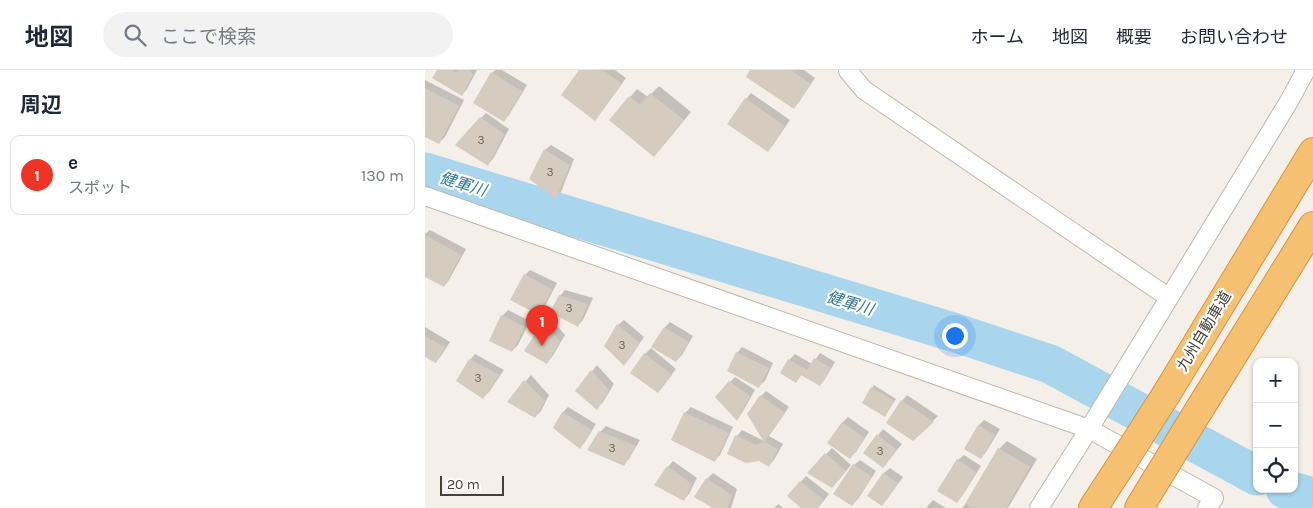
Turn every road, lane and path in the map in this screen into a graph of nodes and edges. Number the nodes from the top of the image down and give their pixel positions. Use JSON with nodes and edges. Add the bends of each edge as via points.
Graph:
{"nodes":[{"id":1,"x":849,"y":70,"type":"edge"},
{"id":2,"x":1306,"y":70,"type":"edge"},
{"id":3,"x":1313,"y":152,"type":"edge"},
{"id":4,"x":425,"y":196,"type":"edge"},
{"id":5,"x":1313,"y":226,"type":"edge"},
{"id":6,"x":1168,"y":297,"type":"junction"},
{"id":7,"x":1089,"y":429,"type":"junction"},
{"id":8,"x":1039,"y":508,"type":"edge"},
{"id":9,"x":1093,"y":508,"type":"edge"},
{"id":10,"x":1139,"y":508,"type":"edge"},
{"id":11,"x":1207,"y":508,"type":"edge"}],
"edges":[{"from":1,"to":6,"type":"street","via":[[864,90]]},
{"from":2,"to":6,"type":"street"},
{"from":3,"to":9,"type":"highway","name":"九州自動車道","bridge":true},
{"from":4,"to":7,"type":"street"},
{"from":5,"to":10,"type":"highway","bridge":true},
{"from":6,"to":7,"type":"street"},
{"from":7,"to":8,"type":"street"},
{"from":7,"to":11,"type":"street","via":[[1214,498]]}]}
